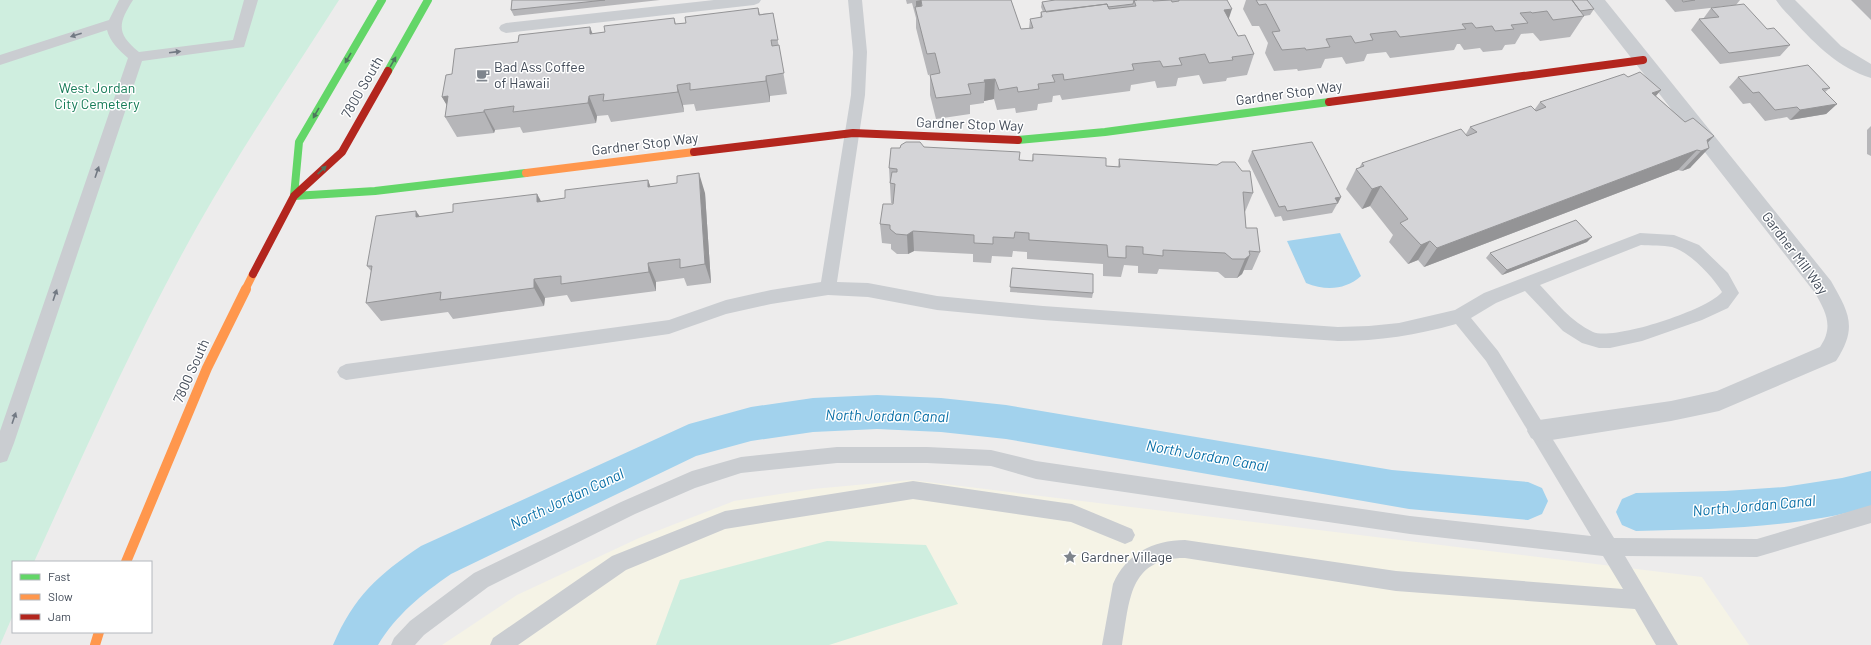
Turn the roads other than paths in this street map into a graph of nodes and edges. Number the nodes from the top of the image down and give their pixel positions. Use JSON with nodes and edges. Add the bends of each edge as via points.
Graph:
{"nodes":[{"id":1,"x":126,"y":0,"type":"edge"},
{"id":2,"x":251,"y":0,"type":"edge"},
{"id":3,"x":382,"y":0,"type":"edge"},
{"id":4,"x":428,"y":0,"type":"edge"},
{"id":5,"x":754,"y":0,"type":"edge"},
{"id":6,"x":855,"y":0,"type":"edge"},
{"id":7,"x":1595,"y":0,"type":"edge"},
{"id":8,"x":1784,"y":0,"type":"edge"},
{"id":9,"x":113,"y":23,"type":"junction"},
{"id":10,"x":506,"y":28,"type":"dead end"},
{"id":11,"x":136,"y":57,"type":"junction"},
{"id":12,"x":0,"y":60,"type":"edge"},
{"id":13,"x":1643,"y":60,"type":"junction"},
{"id":14,"x":1870,"y":71,"type":"edge"},
{"id":15,"x":853,"y":133,"type":"junction"},
{"id":16,"x":294,"y":196,"type":"junction"},
{"id":17,"x":1529,"y":284,"type":"junction"},
{"id":18,"x":828,"y":288,"type":"junction"},
{"id":19,"x":1460,"y":316,"type":"junction"},
{"id":20,"x":346,"y":372,"type":"dead end"},
{"id":21,"x":1538,"y":431,"type":"junction"},
{"id":22,"x":0,"y":455,"type":"edge"},
{"id":23,"x":1871,"y":514,"type":"edge"},
{"id":24,"x":1126,"y":535,"type":"dead end"},
{"id":25,"x":1608,"y":547,"type":"junction"},
{"id":26,"x":126,"y":561,"type":"edge"},
{"id":27,"x":1640,"y":600,"type":"junction"},
{"id":28,"x":99,"y":633,"type":"edge"},
{"id":29,"x":95,"y":645,"type":"edge"},
{"id":30,"x":401,"y":645,"type":"edge"},
{"id":31,"x":500,"y":645,"type":"edge"},
{"id":32,"x":1112,"y":645,"type":"edge"},
{"id":33,"x":1668,"y":645,"type":"edge"}],
"edges":[{"from":1,"to":9,"type":"lane"},
{"from":11,"to":2,"type":"lane","one_way":true,"via":[[239,44]]},
{"from":3,"to":16,"type":"street","name":"7800 South","one_way":true,"via":[[299,142]]},
{"from":16,"to":4,"type":"street","name":"7800 South","one_way":true,"via":[[342,152]]},
{"from":5,"to":10,"type":"lane"},
{"from":6,"to":15,"type":"lane","via":[[860,52]]},
{"from":7,"to":13,"type":"street","name":"Gardner Mill Way"},
{"from":8,"to":14,"type":"street","via":[[1832,48],[1848,61]]},
{"from":9,"to":11,"type":"lane","via":[[118,41]]},
{"from":9,"to":12,"type":"lane","one_way":true},
{"from":22,"to":11,"type":"lane","one_way":true},
{"from":13,"to":15,"type":"street","name":"Gardner Stop Way","via":[[1030,140]]},
{"from":13,"to":21,"type":"street","name":"Gardner Mill Way","via":[[1823,287],[1840,321],[1839,333],[1835,345],[1828,354],[1720,401]]},
{"from":15,"to":16,"type":"street","name":"Gardner Stop Way","via":[[375,191]]},
{"from":15,"to":18,"type":"lane"},
{"from":16,"to":26,"type":"street","name":"7800 South","via":[[207,368]]},
{"from":17,"to":17,"type":"lane","via":[[1640,239],[1657,238],[1674,241],[1693,250],[1722,278],[1731,293],[1722,303],[1657,331],[1599,341],[1580,333],[1561,318]]},
{"from":17,"to":19,"type":"lane","via":[[1490,298]]},
{"from":18,"to":19,"type":"lane","via":[[868,290],[937,303],[1043,313],[1338,334],[1383,333],[1435,324]]},
{"from":18,"to":20,"type":"lane","via":[[726,307],[669,327]]},
{"from":19,"to":21,"type":"lane","via":[[1492,356]]},
{"from":21,"to":25,"type":"lane"},
{"from":23,"to":25,"type":"lane","via":[[1757,548]]},
{"from":24,"to":31,"type":"lane","via":[[1072,513],[913,490],[725,520],[619,563]]},
{"from":25,"to":27,"type":"lane"},
{"from":25,"to":30,"type":"lane","via":[[1410,525],[1036,470],[991,458],[837,455],[741,465],[692,480],[628,508],[481,580],[417,628]]},
{"from":27,"to":32,"type":"lane","via":[[1396,581],[1185,549],[1169,549],[1144,559],[1124,584]]},
{"from":27,"to":33,"type":"lane"},
{"from":28,"to":29,"type":"street"}]}
